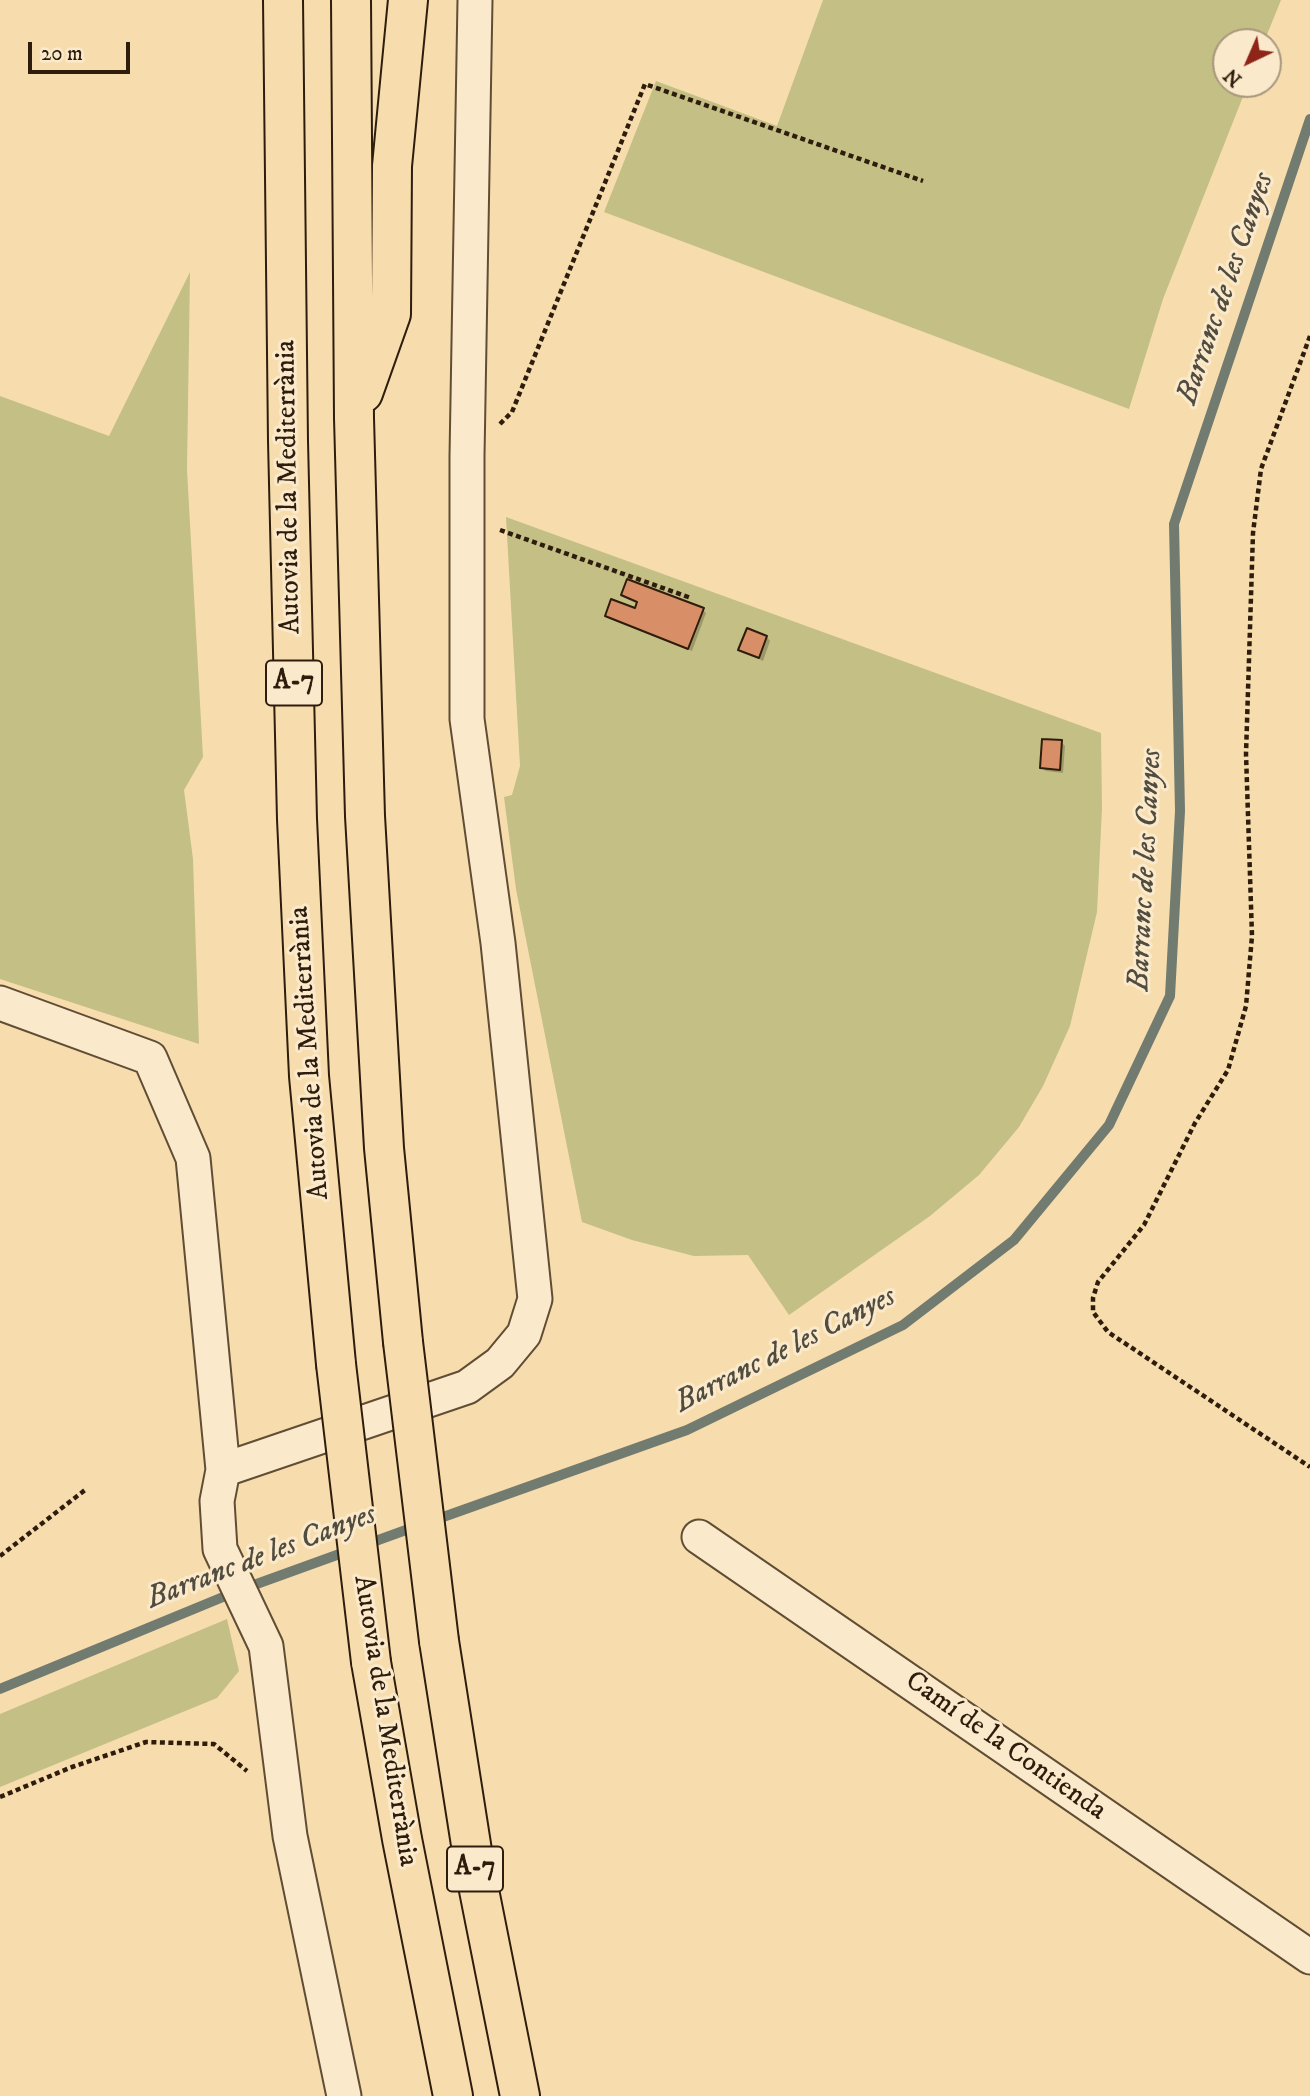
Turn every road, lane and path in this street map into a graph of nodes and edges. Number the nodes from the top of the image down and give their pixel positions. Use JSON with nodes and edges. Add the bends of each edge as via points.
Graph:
{"nodes":[{"id":1,"x":284,"y":0,"type":"edge"},
{"id":2,"x":351,"y":0,"type":"edge"},
{"id":3,"x":408,"y":0,"type":"edge"},
{"id":4,"x":475,"y":0,"type":"edge"},
{"id":5,"x":923,"y":181,"type":"dead end"},
{"id":6,"x":1310,"y":336,"type":"edge"},
{"id":7,"x":354,"y":418,"type":"junction"},
{"id":8,"x":467,"y":456,"type":"junction"},
{"id":9,"x":469,"y":520,"type":"junction"},
{"id":10,"x":691,"y":598,"type":"dead end"},
{"id":11,"x":0,"y":1003,"type":"edge"},
{"id":12,"x":1310,"y":1467,"type":"edge"},
{"id":13,"x":223,"y":1470,"type":"junction"},
{"id":14,"x":85,"y":1490,"type":"dead end"},
{"id":15,"x":699,"y":1537,"type":"dead end"},
{"id":16,"x":0,"y":1556,"type":"edge"},
{"id":17,"x":250,"y":1774,"type":"dead end"},
{"id":18,"x":0,"y":1797,"type":"edge"},
{"id":19,"x":1310,"y":1957,"type":"edge"},
{"id":20,"x":344,"y":2096,"type":"edge"},
{"id":21,"x":453,"y":2096,"type":"edge"},
{"id":22,"x":520,"y":2096,"type":"edge"}],
"edges":[{"from":1,"to":21,"type":"highway","name":"Autovia de la Mediterrània","number":"A-7","bridge":true,"via":[[288,441],[309,1076],[371,1662]]},
{"from":2,"to":7,"type":"highway","number":"A-7"},
{"from":3,"to":7,"type":"highway","via":[[392,166],[391,314]]},
{"from":4,"to":8,"type":"street"},
{"from":5,"to":8,"type":"path","via":[[645,84],[513,412]]},
{"from":6,"to":12,"type":"path","via":[[1261,469],[1253,533],[1246,754],[1252,936],[1246,1006],[1228,1070],[1195,1123],[1144,1225],[1098,1282],[1093,1298],[1093,1312],[1108,1332]]},
{"from":7,"to":22,"type":"highway","number":"A-7","bridge":true,"via":[[366,830],[384,1148],[403,1342],[439,1641],[475,1870]]},
{"from":8,"to":9,"type":"street"},
{"from":9,"to":10,"type":"path"},
{"from":9,"to":13,"type":"street","via":[[467,719],[498,943],[535,1299],[524,1334],[500,1363],[467,1387]]},
{"from":11,"to":13,"type":"street","via":[[150,1058],[193,1158]]},
{"from":13,"to":20,"type":"street","via":[[217,1501],[220,1549],[266,1646],[290,1836]]},
{"from":14,"to":16,"type":"path"},
{"from":15,"to":19,"type":"street","name":"Camí de la Contienda"},
{"from":17,"to":18,"type":"path","via":[[214,1744],[146,1742]]}]}
